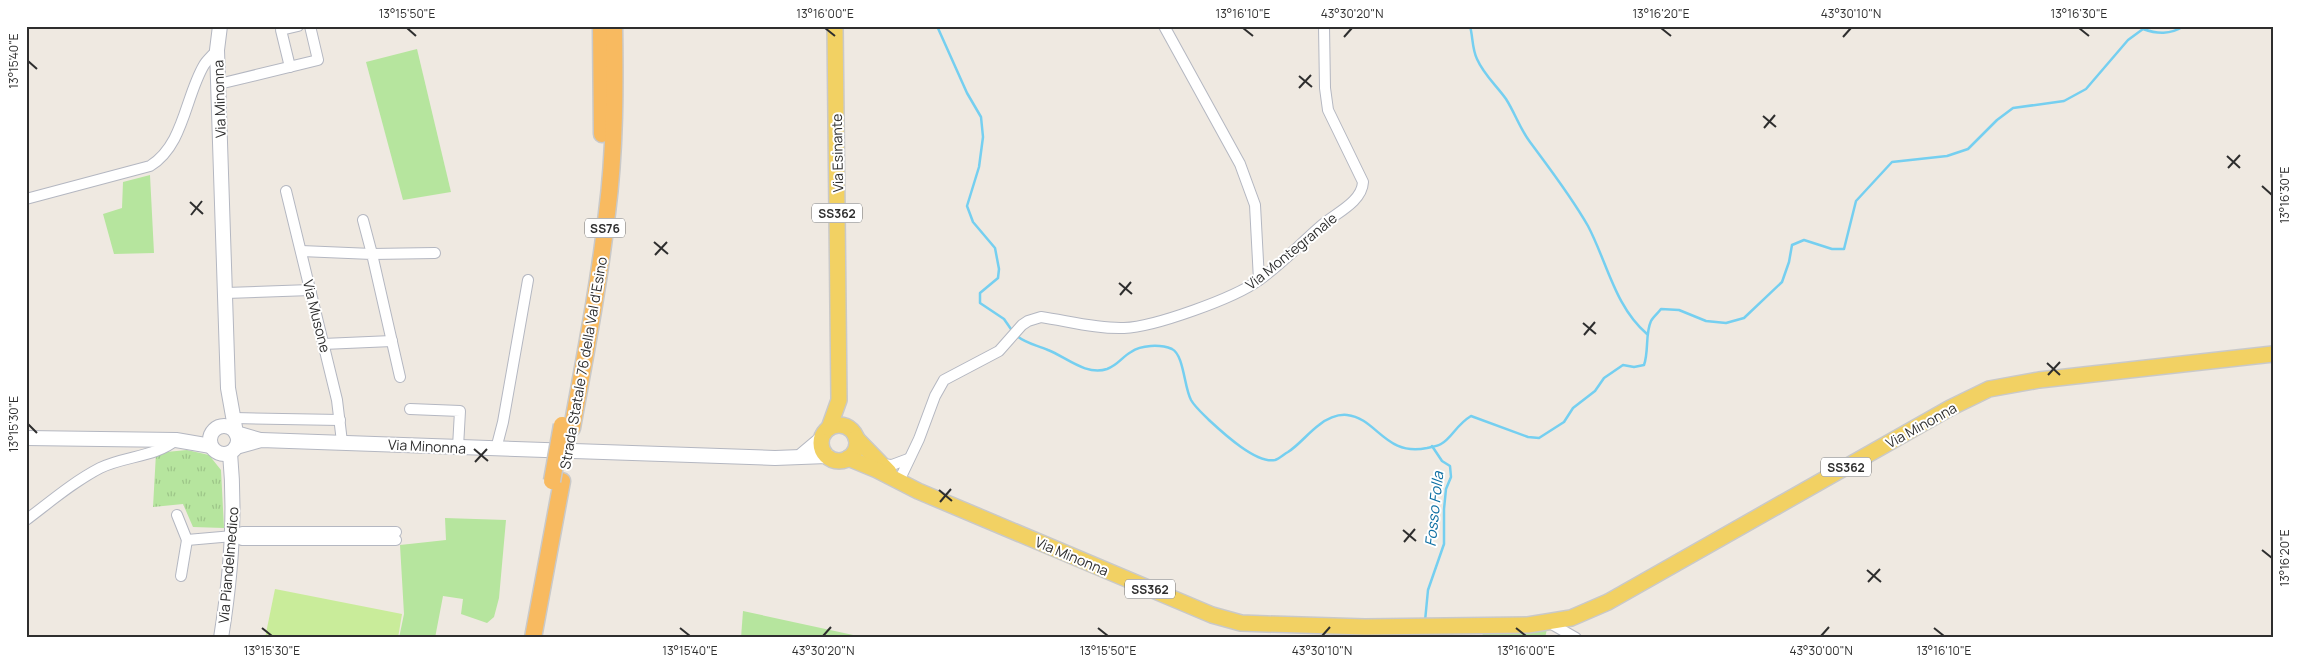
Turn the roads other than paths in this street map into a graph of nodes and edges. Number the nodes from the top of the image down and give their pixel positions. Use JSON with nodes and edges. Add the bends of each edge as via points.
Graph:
{"nodes":[{"id":1,"x":220,"y":26,"type":"edge"},
{"id":2,"x":298,"y":26,"type":"edge"},
{"id":3,"x":310,"y":26,"type":"edge"},
{"id":4,"x":596,"y":26,"type":"edge"},
{"id":5,"x":602,"y":26,"type":"edge"},
{"id":6,"x":614,"y":26,"type":"edge"},
{"id":7,"x":835,"y":26,"type":"edge"},
{"id":8,"x":1164,"y":26,"type":"edge"},
{"id":9,"x":1324,"y":26,"type":"edge"},
{"id":10,"x":217,"y":50,"type":"junction"},
{"id":11,"x":290,"y":67,"type":"junction"},
{"id":12,"x":219,"y":84,"type":"junction"},
{"id":13,"x":601,"y":149,"type":"junction"},
{"id":14,"x":286,"y":191,"type":"dead end"},
{"id":15,"x":26,"y":199,"type":"edge"},
{"id":16,"x":363,"y":220,"type":"dead end"},
{"id":17,"x":301,"y":251,"type":"junction"},
{"id":18,"x":435,"y":253,"type":"dead end"},
{"id":19,"x":372,"y":254,"type":"junction"},
{"id":20,"x":528,"y":280,"type":"dead end"},
{"id":21,"x":1259,"y":280,"type":"junction"},
{"id":22,"x":311,"y":290,"type":"junction"},
{"id":23,"x":226,"y":293,"type":"junction"},
{"id":24,"x":392,"y":341,"type":"junction"},
{"id":25,"x":323,"y":344,"type":"junction"},
{"id":26,"x":2273,"y":354,"type":"edge"},
{"id":27,"x":400,"y":377,"type":"dead end"},
{"id":28,"x":228,"y":388,"type":"junction"},
{"id":29,"x":839,"y":400,"type":"junction"},
{"id":30,"x":410,"y":408,"type":"dead end"},
{"id":31,"x":234,"y":418,"type":"junction"},
{"id":32,"x":340,"y":420,"type":"junction"},
{"id":33,"x":567,"y":426,"type":"junction"},
{"id":34,"x":236,"y":432,"type":"junction"},
{"id":35,"x":825,"y":434,"type":"junction"},
{"id":36,"x":854,"y":434,"type":"junction"},
{"id":37,"x":26,"y":438,"type":"edge"},
{"id":38,"x":176,"y":440,"type":"junction"},
{"id":39,"x":261,"y":440,"type":"junction"},
{"id":40,"x":342,"y":442,"type":"junction"},
{"id":41,"x":221,"y":443,"type":"junction"},
{"id":42,"x":458,"y":447,"type":"junction"},
{"id":43,"x":496,"y":449,"type":"junction"},
{"id":44,"x":802,"y":455,"type":"junction"},
{"id":45,"x":827,"y":456,"type":"junction"},
{"id":46,"x":848,"y":458,"type":"junction"},
{"id":47,"x":908,"y":460,"type":"junction"},
{"id":48,"x":880,"y":464,"type":"junction"},
{"id":49,"x":557,"y":481,"type":"junction"},
{"id":50,"x":899,"y":481,"type":"junction"},
{"id":51,"x":177,"y":515,"type":"dead end"},
{"id":52,"x":26,"y":520,"type":"edge"},
{"id":53,"x":233,"y":536,"type":"junction"},
{"id":54,"x":396,"y":536,"type":"dead end"},
{"id":55,"x":187,"y":540,"type":"junction"},
{"id":56,"x":181,"y":576,"type":"dead end"},
{"id":57,"x":1548,"y":622,"type":"junction"},
{"id":58,"x":1368,"y":632,"type":"edge"},
{"id":59,"x":221,"y":638,"type":"edge"},
{"id":60,"x":522,"y":638,"type":"edge"},
{"id":61,"x":533,"y":638,"type":"edge"},
{"id":62,"x":1576,"y":638,"type":"edge"}],
"edges":[{"from":1,"to":10,"type":"main road","name":"Via Minonna"},
{"from":2,"to":11,"type":"street","via":[[281,30]]},
{"from":3,"to":11,"type":"street","via":[[318,60]]},
{"from":4,"to":13,"type":"highway"},
{"from":5,"to":13,"type":"highway","name":"Strada Statale 76 della Val d'Esino","number":"SS76"},
{"from":6,"to":33,"type":"highway","name":"Strada Statale 76 della Val d'Esino","number":"SS76","via":[[615,80],[608,211],[600,271]]},
{"from":7,"to":29,"type":"main road","name":"Via Esinante","number":"SS362"},
{"from":8,"to":21,"type":"street","via":[[1240,164],[1255,205]]},
{"from":9,"to":21,"type":"street","name":"Via Montegranale","via":[[1328,110],[1359,175],[1362,189],[1357,198]]},
{"from":10,"to":12,"type":"main road","name":"Via Minonna"},
{"from":10,"to":15,"type":"street","name":"Via Minonna","via":[[204,65],[169,149],[158,161],[150,166]]},
{"from":11,"to":12,"type":"street"},
{"from":12,"to":23,"type":"main road","name":"Via Minonna"},
{"from":13,"to":33,"type":"highway","name":"Strada Statale 76 della Val d'Esino","number":"SS76","via":[[597,207]]},
{"from":14,"to":17,"type":"street","name":"Via Musone"},
{"from":16,"to":19,"type":"street"},
{"from":17,"to":19,"type":"street"},
{"from":17,"to":22,"type":"street","name":"Via Musone"},
{"from":18,"to":19,"type":"street"},
{"from":19,"to":24,"type":"street"},
{"from":20,"to":43,"type":"street"},
{"from":21,"to":47,"type":"street","name":"Via Montegranale","via":[[1238,293],[1151,324],[1124,328],[1041,317],[1028,321],[999,351],[944,380]]},
{"from":22,"to":23,"type":"street"},
{"from":22,"to":25,"type":"street","name":"Via Musone"},
{"from":23,"to":28,"type":"main road","name":"Via Minonna"},
{"from":24,"to":25,"type":"street"},
{"from":24,"to":27,"type":"street"},
{"from":25,"to":32,"type":"street","name":"Via Musone"},
{"from":26,"to":57,"type":"main road","name":"Via Minonna","number":"SS362","via":[[2039,380],[1989,389],[1608,602],[1571,618]]},
{"from":28,"to":31,"type":"main road","name":"Via Minonna"},
{"from":28,"to":41,"type":"main road","name":"Via Minonna"},
{"from":29,"to":35,"type":"main road","name":"Via Esinante","number":"SS362"},
{"from":29,"to":36,"type":"main road","name":"Via Esinante","number":"SS362"},
{"from":30,"to":42,"type":"street","via":[[460,411]]},
{"from":31,"to":32,"type":"street"},
{"from":31,"to":34,"type":"main road","name":"Via Minonna"},
{"from":32,"to":40,"type":"street","name":"Via Musone"},
{"from":33,"to":49,"type":"highway","name":"Strada Statale 76 della Val d'Esino","number":"SS76"},
{"from":34,"to":39,"type":"main road","name":"Via Minonna"},
{"from":34,"to":41,"type":"main road","name":"Via Minonna","via":[[238,440]]},
{"from":34,"to":41,"type":"main road","name":"Via Minonna","via":[[227,426]]},
{"from":35,"to":36,"type":"main road","via":[[843,426]]},
{"from":35,"to":44,"type":"main road"},
{"from":35,"to":45,"type":"main road","via":[[821,446]]},
{"from":36,"to":46,"type":"main road","via":[[855,450]]},
{"from":36,"to":48,"type":"main road","name":"Via Minonna","number":"SS362"},
{"from":37,"to":38,"type":"main road","name":"Via Minonna"},
{"from":38,"to":41,"type":"main road","name":"Via Minonna"},
{"from":38,"to":52,"type":"street","via":[[163,449],[100,468]]},
{"from":39,"to":40,"type":"main road","name":"Via Minonna"},
{"from":39,"to":41,"type":"main road","name":"Via Minonna"},
{"from":40,"to":42,"type":"main road","name":"Via Minonna"},
{"from":41,"to":53,"type":"main road","name":"Via Piandelmedico","via":[[234,493]]},
{"from":42,"to":43,"type":"main road","name":"Via Minonna"},
{"from":43,"to":44,"type":"main road","name":"Via Minonna","via":[[776,458]]},
{"from":44,"to":45,"type":"main road","name":"Via Minonna"},
{"from":45,"to":46,"type":"main road","number":"SS362","via":[[837,461]]},
{"from":46,"to":50,"type":"main road","name":"Via Minonna","number":"SS362"},
{"from":47,"to":48,"type":"street"},
{"from":47,"to":50,"type":"street","name":"Via Montegranale"},
{"from":48,"to":50,"type":"main road","name":"Via Minonna","number":"SS362"},
{"from":49,"to":60,"type":"highway","name":"Strada Statale 76 della Val d'Esino","number":"SS76"},
{"from":49,"to":61,"type":"highway","name":"Strada Statale 76 della Val d'Esino","number":"SS76"},
{"from":50,"to":58,"type":"main road","name":"Via Minonna","number":"SS362","via":[[1212,615],[1241,623]]},
{"from":51,"to":55,"type":"street"},
{"from":53,"to":54,"type":"street","via":[[242,540]]},
{"from":53,"to":55,"type":"street"},
{"from":53,"to":59,"type":"main road","name":"Via Piandelmedico"},
{"from":55,"to":56,"type":"street"},
{"from":57,"to":58,"type":"main road","name":"Via Minonna","number":"SS362","via":[[1417,626]]},
{"from":57,"to":62,"type":"street"}]}
